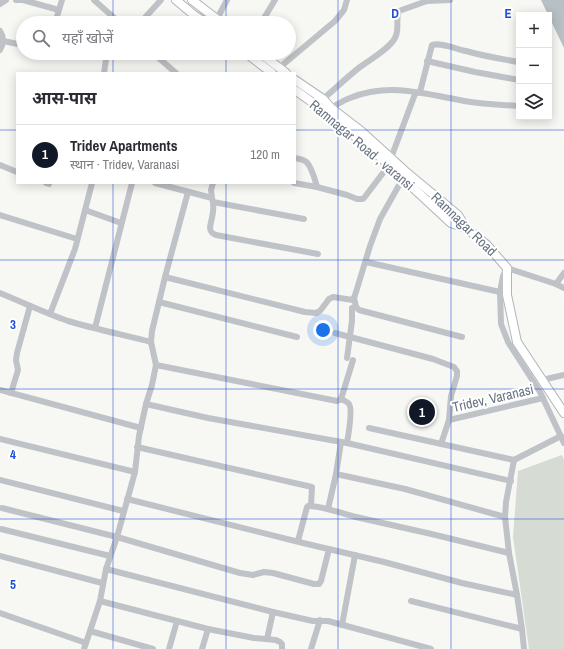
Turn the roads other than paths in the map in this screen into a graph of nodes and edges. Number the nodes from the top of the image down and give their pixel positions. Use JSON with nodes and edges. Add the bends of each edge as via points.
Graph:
{"nodes":[{"id":1,"x":6,"y":0,"type":"edge"},
{"id":2,"x":16,"y":0,"type":"edge"},
{"id":3,"x":62,"y":0,"type":"edge"},
{"id":4,"x":94,"y":0,"type":"edge"},
{"id":5,"x":161,"y":0,"type":"edge"},
{"id":6,"x":176,"y":0,"type":"edge"},
{"id":7,"x":192,"y":0,"type":"edge"},
{"id":8,"x":227,"y":0,"type":"edge"},
{"id":9,"x":274,"y":0,"type":"edge"},
{"id":10,"x":347,"y":0,"type":"edge"},
{"id":11,"x":450,"y":0,"type":"edge"},
{"id":12,"x":427,"y":1,"type":"edge"},
{"id":13,"x":0,"y":4,"type":"edge"},
{"id":14,"x":60,"y":10,"type":"junction"},
{"id":15,"x":58,"y":16,"type":"edge"},
{"id":16,"x":112,"y":16,"type":"edge"},
{"id":17,"x":146,"y":16,"type":"edge"},
{"id":18,"x":196,"y":16,"type":"edge"},
{"id":19,"x":213,"y":16,"type":"edge"},
{"id":20,"x":221,"y":16,"type":"edge"},
{"id":21,"x":265,"y":16,"type":"edge"},
{"id":22,"x":0,"y":31,"type":"edge"},
{"id":23,"x":4,"y":42,"type":"junction"},
{"id":24,"x":16,"y":44,"type":"edge"},
{"id":25,"x":0,"y":50,"type":"edge"},
{"id":26,"x":296,"y":56,"type":"edge"},
{"id":27,"x":106,"y":60,"type":"edge"},
{"id":28,"x":161,"y":60,"type":"edge"},
{"id":29,"x":259,"y":60,"type":"edge"},
{"id":30,"x":267,"y":60,"type":"edge"},
{"id":31,"x":291,"y":60,"type":"edge"},
{"id":32,"x":427,"y":61,"type":"junction"},
{"id":33,"x":516,"y":61,"type":"edge"},
{"id":34,"x":279,"y":71,"type":"edge"},
{"id":35,"x":104,"y":72,"type":"edge"},
{"id":36,"x":175,"y":72,"type":"edge"},
{"id":37,"x":516,"y":79,"type":"edge"},
{"id":38,"x":296,"y":81,"type":"edge"},
{"id":39,"x":296,"y":91,"type":"edge"},
{"id":40,"x":420,"y":92,"type":"junction"},
{"id":41,"x":322,"y":99,"type":"junction"},
{"id":42,"x":516,"y":106,"type":"edge"},
{"id":43,"x":332,"y":108,"type":"junction"},
{"id":44,"x":296,"y":158,"type":"edge"},
{"id":45,"x":390,"y":162,"type":"junction"},
{"id":46,"x":0,"y":165,"type":"edge"},
{"id":47,"x":16,"y":172,"type":"edge"},
{"id":48,"x":403,"y":178,"type":"junction"},
{"id":49,"x":296,"y":183,"type":"edge"},
{"id":50,"x":92,"y":184,"type":"edge"},
{"id":51,"x":132,"y":184,"type":"edge"},
{"id":52,"x":159,"y":184,"type":"edge"},
{"id":53,"x":213,"y":184,"type":"edge"},
{"id":54,"x":317,"y":187,"type":"junction"},
{"id":55,"x":188,"y":192,"type":"junction"},
{"id":56,"x":213,"y":200,"type":"junction"},
{"id":57,"x":85,"y":210,"type":"junction"},
{"id":58,"x":0,"y":215,"type":"edge"},
{"id":59,"x":304,"y":219,"type":"dead end"},
{"id":60,"x":121,"y":223,"type":"junction"},
{"id":61,"x":466,"y":228,"type":"junction"},
{"id":62,"x":77,"y":239,"type":"junction"},
{"id":63,"x":318,"y":254,"type":"dead end"},
{"id":64,"x":366,"y":262,"type":"junction"},
{"id":65,"x":507,"y":268,"type":"junction"},
{"id":66,"x":564,"y":273,"type":"edge"},
{"id":67,"x":166,"y":276,"type":"junction"},
{"id":68,"x":556,"y":284,"type":"junction"},
{"id":69,"x":564,"y":288,"type":"edge"},
{"id":70,"x":500,"y":292,"type":"junction"},
{"id":71,"x":0,"y":293,"type":"edge"},
{"id":72,"x":354,"y":298,"type":"junction"},
{"id":73,"x":159,"y":302,"type":"junction"},
{"id":74,"x":30,"y":306,"type":"junction"},
{"id":75,"x":352,"y":308,"type":"dead end"},
{"id":76,"x":50,"y":314,"type":"junction"},
{"id":77,"x":94,"y":328,"type":"junction"},
{"id":78,"x":336,"y":334,"type":"dead end"},
{"id":79,"x":297,"y":337,"type":"dead end"},
{"id":80,"x":350,"y":337,"type":"junction"},
{"id":81,"x":462,"y":337,"type":"dead end"},
{"id":82,"x":151,"y":342,"type":"junction"},
{"id":83,"x":156,"y":365,"type":"junction"},
{"id":84,"x":564,"y":375,"type":"edge"},
{"id":85,"x":542,"y":380,"type":"junction"},
{"id":86,"x":0,"y":390,"type":"edge"},
{"id":87,"x":11,"y":393,"type":"junction"},
{"id":88,"x":543,"y":398,"type":"junction"},
{"id":89,"x":341,"y":399,"type":"junction"},
{"id":90,"x":146,"y":404,"type":"junction"},
{"id":91,"x":564,"y":413,"type":"edge"},
{"id":92,"x":449,"y":420,"type":"junction"},
{"id":93,"x":141,"y":428,"type":"junction"},
{"id":94,"x":369,"y":428,"type":"dead end"},
{"id":95,"x":0,"y":439,"type":"edge"},
{"id":96,"x":563,"y":440,"type":"edge"},
{"id":97,"x":344,"y":443,"type":"junction"},
{"id":98,"x":441,"y":444,"type":"junction"},
{"id":99,"x":137,"y":447,"type":"junction"},
{"id":100,"x":514,"y":460,"type":"junction"},
{"id":101,"x":135,"y":472,"type":"junction"},
{"id":102,"x":336,"y":474,"type":"junction"},
{"id":103,"x":0,"y":480,"type":"edge"},
{"id":104,"x":511,"y":481,"type":"junction"},
{"id":105,"x":127,"y":499,"type":"junction"},
{"id":106,"x":311,"y":506,"type":"junction"},
{"id":107,"x":2,"y":508,"type":"dead end"},
{"id":108,"x":328,"y":509,"type":"junction"},
{"id":109,"x":123,"y":511,"type":"junction"},
{"id":110,"x":505,"y":517,"type":"junction"},
{"id":111,"x":1,"y":529,"type":"edge"},
{"id":112,"x":117,"y":537,"type":"junction"},
{"id":113,"x":298,"y":542,"type":"junction"},
{"id":114,"x":329,"y":549,"type":"junction"},
{"id":115,"x":508,"y":553,"type":"junction"},
{"id":116,"x":355,"y":555,"type":"junction"},
{"id":117,"x":0,"y":556,"type":"edge"},
{"id":118,"x":110,"y":556,"type":"junction"},
{"id":119,"x":106,"y":569,"type":"junction"},
{"id":120,"x":102,"y":583,"type":"junction"},
{"id":121,"x":517,"y":595,"type":"junction"},
{"id":122,"x":100,"y":601,"type":"junction"},
{"id":123,"x":411,"y":601,"type":"dead end"},
{"id":124,"x":273,"y":612,"type":"junction"},
{"id":125,"x":0,"y":613,"type":"edge"},
{"id":126,"x":320,"y":620,"type":"junction"},
{"id":127,"x":177,"y":621,"type":"junction"},
{"id":128,"x":342,"y":625,"type":"junction"},
{"id":129,"x":208,"y":629,"type":"junction"},
{"id":130,"x":522,"y":629,"type":"junction"},
{"id":131,"x":90,"y":631,"type":"junction"},
{"id":132,"x":267,"y":639,"type":"junction"},
{"id":133,"x":85,"y":646,"type":"edge"},
{"id":134,"x":153,"y":649,"type":"edge"},
{"id":135,"x":168,"y":649,"type":"edge"},
{"id":136,"x":202,"y":649,"type":"edge"},
{"id":137,"x":282,"y":649,"type":"edge"},
{"id":138,"x":311,"y":649,"type":"edge"},
{"id":139,"x":431,"y":649,"type":"edge"},
{"id":140,"x":524,"y":649,"type":"edge"}],
"edges":[{"from":1,"to":13,"type":"street"},
{"from":2,"to":14,"type":"street"},
{"from":3,"to":14,"type":"street"},
{"from":4,"to":16,"type":"street"},
{"from":5,"to":17,"type":"street"},
{"from":6,"to":18,"type":"main road"},
{"from":7,"to":19,"type":"main road"},
{"from":8,"to":20,"type":"street"},
{"from":9,"to":21,"type":"street"},
{"from":10,"to":26,"type":"street","via":[[344,10],[335,21]]},
{"from":11,"to":12,"type":"street"},
{"from":12,"to":41,"type":"street","via":[[399,11],[396,35],[391,42]]},
{"from":14,"to":15,"type":"street"},
{"from":22,"to":23,"type":"street"},
{"from":23,"to":24,"type":"street"},
{"from":23,"to":25,"type":"street"},
{"from":27,"to":35,"type":"street"},
{"from":28,"to":36,"type":"street"},
{"from":29,"to":34,"type":"main road"},
{"from":30,"to":34,"type":"main road"},
{"from":31,"to":34,"type":"street"},
{"from":32,"to":33,"type":"street","via":[[432,45],[436,44]]},
{"from":32,"to":37,"type":"street"},
{"from":32,"to":40,"type":"street"},
{"from":38,"to":41,"type":"main road","name":"Ramnagar Road"},
{"from":39,"to":45,"type":"main road","name":"Ramnagar Road , varansi"},
{"from":40,"to":42,"type":"street","via":[[465,101]]},
{"from":40,"to":43,"type":"street","via":[[379,91],[350,98]]},
{"from":40,"to":45,"type":"street","via":[[415,94]]},
{"from":41,"to":43,"type":"main road","name":"Ramnagar Road"},
{"from":43,"to":45,"type":"main road","name":"Ramnagar Road","via":[[361,131]]},
{"from":44,"to":54,"type":"street","via":[[307,162]]},
{"from":45,"to":48,"type":"main road","name":"Ramnagar Road , varansi"},
{"from":45,"to":54,"type":"street","via":[[362,199]]},
{"from":45,"to":61,"type":"main road","name":"Ramnagar Road","via":[[458,215]]},
{"from":46,"to":47,"type":"street"},
{"from":48,"to":61,"type":"main road","name":"Ramnagar Road , varansi","via":[[451,223]]},
{"from":48,"to":64,"type":"street","via":[[380,219]]},
{"from":49,"to":54,"type":"street"},
{"from":50,"to":57,"type":"street"},
{"from":51,"to":60,"type":"street"},
{"from":52,"to":55,"type":"street"},
{"from":53,"to":56,"type":"street"},
{"from":55,"to":56,"type":"street"},
{"from":55,"to":67,"type":"street"},
{"from":56,"to":59,"type":"street"},
{"from":56,"to":63,"type":"street","via":[[210,227],[211,232],[216,235]]},
{"from":57,"to":60,"type":"street"},
{"from":57,"to":62,"type":"street"},
{"from":58,"to":62,"type":"street"},
{"from":60,"to":77,"type":"street"},
{"from":61,"to":65,"type":"main road","name":"Ramnagar Road","via":[[487,245]]},
{"from":62,"to":76,"type":"street"},
{"from":64,"to":70,"type":"street"},
{"from":64,"to":72,"type":"street"},
{"from":65,"to":68,"type":"street"},
{"from":65,"to":70,"type":"street"},
{"from":65,"to":85,"type":"main road","name":"Ramnagar Road","via":[[507,295],[517,342]]},
{"from":66,"to":68,"type":"street"},
{"from":67,"to":72,"type":"street","via":[[305,312],[320,311],[333,297],[350,300]]},
{"from":67,"to":73,"type":"street"},
{"from":68,"to":69,"type":"street"},
{"from":70,"to":88,"type":"street","via":[[501,324],[508,342]]},
{"from":71,"to":74,"type":"street"},
{"from":72,"to":81,"type":"street","via":[[359,310]]},
{"from":73,"to":79,"type":"street"},
{"from":73,"to":82,"type":"street"},
{"from":74,"to":76,"type":"street"},
{"from":74,"to":87,"type":"street","via":[[17,353],[18,370]]},
{"from":75,"to":80,"type":"street"},
{"from":76,"to":77,"type":"street"},
{"from":77,"to":82,"type":"street"},
{"from":78,"to":80,"type":"street"},
{"from":80,"to":89,"type":"street","via":[[350,359]]},
{"from":80,"to":92,"type":"street","via":[[454,367],[457,376],[451,396]]},
{"from":82,"to":83,"type":"street"},
{"from":83,"to":89,"type":"street","via":[[337,401]]},
{"from":83,"to":90,"type":"street"},
{"from":84,"to":85,"type":"street"},
{"from":85,"to":91,"type":"main road","name":"Ramnagar Road"},
{"from":86,"to":87,"type":"street"},
{"from":87,"to":93,"type":"street"},
{"from":88,"to":92,"type":"street","name":"Tridev, Varanasi"},
{"from":88,"to":96,"type":"street"},
{"from":89,"to":97,"type":"street","via":[[350,406]]},
{"from":90,"to":93,"type":"street"},
{"from":90,"to":97,"type":"street"},
{"from":92,"to":98,"type":"street","name":"Tridev, Varanasi"},
{"from":93,"to":99,"type":"street"},
{"from":94,"to":98,"type":"street"},
{"from":95,"to":101,"type":"street"},
{"from":96,"to":100,"type":"street"},
{"from":97,"to":102,"type":"street"},
{"from":97,"to":104,"type":"street"},
{"from":98,"to":100,"type":"street"},
{"from":99,"to":101,"type":"street"},
{"from":99,"to":106,"type":"street","via":[[312,487]]},
{"from":100,"to":104,"type":"street"},
{"from":101,"to":105,"type":"street"},
{"from":102,"to":108,"type":"street"},
{"from":102,"to":110,"type":"street"},
{"from":103,"to":109,"type":"street"},
{"from":104,"to":110,"type":"street"},
{"from":105,"to":109,"type":"street"},
{"from":105,"to":113,"type":"street"},
{"from":106,"to":108,"type":"street"},
{"from":106,"to":113,"type":"street","via":[[308,506],[305,512]]},
{"from":107,"to":112,"type":"street"},
{"from":108,"to":115,"type":"street"},
{"from":109,"to":112,"type":"street"},
{"from":110,"to":115,"type":"street"},
{"from":111,"to":118,"type":"street"},
{"from":112,"to":114,"type":"street","via":[[240,573],[273,573],[314,584],[321,581]]},
{"from":112,"to":118,"type":"street"},
{"from":113,"to":114,"type":"street"},
{"from":114,"to":116,"type":"street"},
{"from":115,"to":121,"type":"street"},
{"from":116,"to":121,"type":"street"},
{"from":116,"to":128,"type":"street"},
{"from":117,"to":120,"type":"street"},
{"from":118,"to":119,"type":"street"},
{"from":119,"to":120,"type":"street"},
{"from":119,"to":124,"type":"street"},
{"from":120,"to":122,"type":"street"},
{"from":121,"to":130,"type":"street"},
{"from":122,"to":127,"type":"street"},
{"from":122,"to":131,"type":"street"},
{"from":123,"to":130,"type":"street"},
{"from":124,"to":126,"type":"street","via":[[313,621]]},
{"from":124,"to":132,"type":"street"},
{"from":125,"to":133,"type":"street"},
{"from":126,"to":128,"type":"street"},
{"from":126,"to":138,"type":"street"},
{"from":127,"to":129,"type":"street"},
{"from":127,"to":135,"type":"street"},
{"from":128,"to":139,"type":"street"},
{"from":129,"to":132,"type":"street"},
{"from":129,"to":136,"type":"street"},
{"from":130,"to":140,"type":"street"},
{"from":131,"to":133,"type":"street"},
{"from":131,"to":134,"type":"street"},
{"from":132,"to":137,"type":"street","via":[[280,642]]}]}
